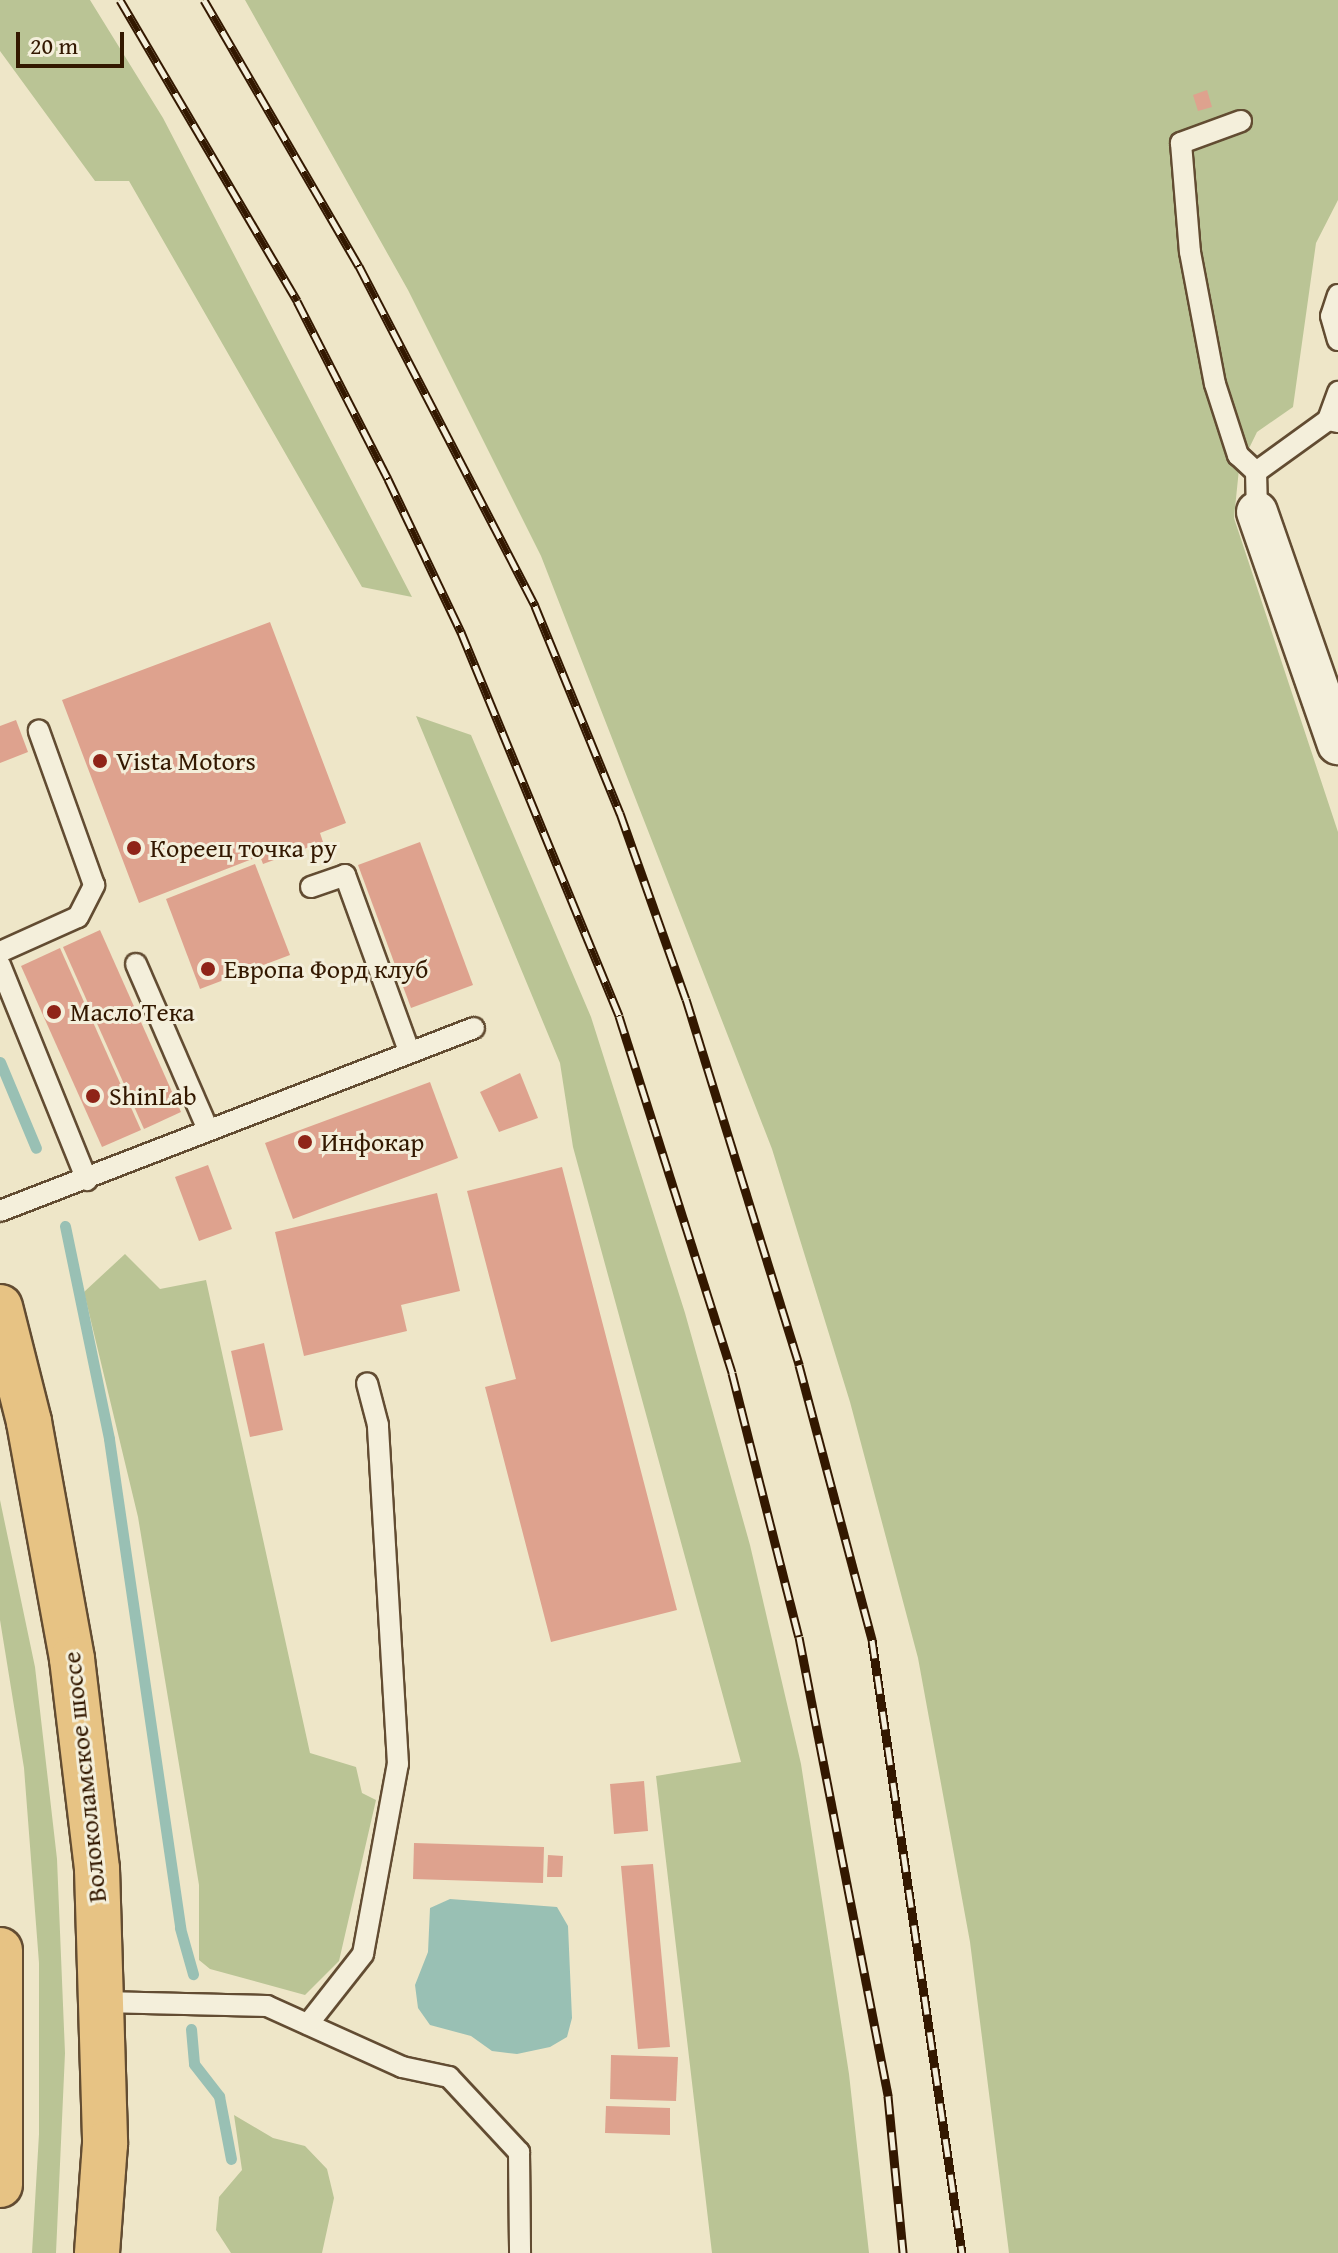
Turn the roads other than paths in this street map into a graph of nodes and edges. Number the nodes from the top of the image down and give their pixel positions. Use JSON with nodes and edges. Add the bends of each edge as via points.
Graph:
{"nodes":[{"id":1,"x":1241,"y":121,"type":"dead end"},
{"id":2,"x":1338,"y":295,"type":"edge"},
{"id":3,"x":1338,"y":340,"type":"edge"},
{"id":4,"x":1338,"y":392,"type":"edge"},
{"id":5,"x":1333,"y":421,"type":"edge"},
{"id":6,"x":1256,"y":472,"type":"junction"},
{"id":7,"x":1257,"y":512,"type":"joint"},
{"id":8,"x":39,"y":731,"type":"dead end"},
{"id":9,"x":1338,"y":744,"type":"edge"},
{"id":10,"x":311,"y":887,"type":"dead end"},
{"id":11,"x":0,"y":952,"type":"edge"},
{"id":12,"x":136,"y":964,"type":"dead end"},
{"id":13,"x":0,"y":965,"type":"edge"},
{"id":14,"x":474,"y":1028,"type":"dead end"},
{"id":15,"x":409,"y":1051,"type":"junction"},
{"id":16,"x":207,"y":1127,"type":"junction"},
{"id":17,"x":87,"y":1180,"type":"junction"},
{"id":18,"x":0,"y":1211,"type":"edge"},
{"id":19,"x":0,"y":1307,"type":"edge"},
{"id":20,"x":367,"y":1383,"type":"dead end"},
{"id":21,"x":0,"y":1950,"type":"edge"},
{"id":22,"x":103,"y":2002,"type":"junction"},
{"id":23,"x":308,"y":2024,"type":"junction"},
{"id":24,"x":0,"y":2185,"type":"edge"},
{"id":25,"x":97,"y":2253,"type":"edge"},
{"id":26,"x":520,"y":2253,"type":"edge"}],
"edges":[{"from":1,"to":6,"type":"lane","via":[[1181,143],[1190,252],[1215,384],[1238,455]]},
{"from":2,"to":3,"type":"lane","via":[[1331,316]]},
{"from":4,"to":5,"type":"lane"},
{"from":5,"to":6,"type":"lane"},
{"from":6,"to":7,"type":"lane"},
{"from":7,"to":9,"type":"street"},
{"from":8,"to":11,"type":"lane","via":[[94,885],[78,917]]},
{"from":10,"to":15,"type":"lane","via":[[345,875]]},
{"from":12,"to":16,"type":"lane"},
{"from":13,"to":17,"type":"lane"},
{"from":14,"to":15,"type":"lane"},
{"from":15,"to":16,"type":"lane"},
{"from":16,"to":17,"type":"lane"},
{"from":17,"to":18,"type":"lane"},
{"from":19,"to":22,"type":"main road","name":"Волоколамское шоссе","via":[[29,1422],[72,1659],[97,1869]]},
{"from":20,"to":23,"type":"lane","via":[[378,1425],[398,1764],[363,1954]]},
{"from":21,"to":24,"type":"main road"},
{"from":22,"to":23,"type":"lane","via":[[198,2000],[267,2006]]},
{"from":22,"to":25,"type":"main road","name":"Волоколамское шоссе","via":[[105,2144]]},
{"from":23,"to":26,"type":"lane","via":[[402,2067],[449,2077],[519,2152]]}]}
